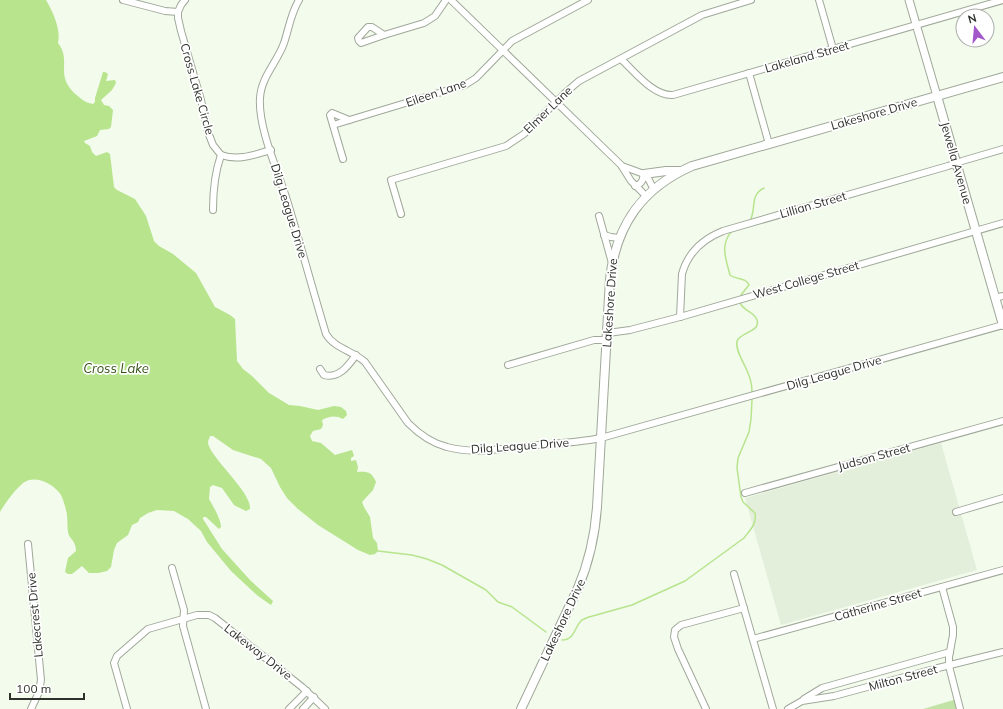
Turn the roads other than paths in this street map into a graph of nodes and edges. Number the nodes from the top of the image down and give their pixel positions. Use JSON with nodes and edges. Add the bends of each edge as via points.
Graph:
{"nodes":[{"id":1,"x":123,"y":0,"type":"edge"},
{"id":2,"x":185,"y":0,"type":"edge"},
{"id":3,"x":299,"y":0,"type":"edge"},
{"id":4,"x":446,"y":0,"type":"edge"},
{"id":5,"x":451,"y":0,"type":"edge"},
{"id":6,"x":588,"y":0,"type":"edge"},
{"id":7,"x":751,"y":0,"type":"edge"},
{"id":8,"x":819,"y":0,"type":"edge"},
{"id":9,"x":909,"y":0,"type":"edge"},
{"id":10,"x":1003,"y":0,"type":"edge"},
{"id":11,"x":178,"y":12,"type":"junction"},
{"id":12,"x":916,"y":25,"type":"junction"},
{"id":13,"x":384,"y":35,"type":"dead end"},
{"id":14,"x":833,"y":49,"type":"junction"},
{"id":15,"x":503,"y":50,"type":"junction"},
{"id":16,"x":621,"y":58,"type":"junction"},
{"id":17,"x":749,"y":73,"type":"junction"},
{"id":18,"x":1003,"y":77,"type":"edge"},
{"id":19,"x":937,"y":96,"type":"junction"},
{"id":20,"x":556,"y":102,"type":"junction"},
{"id":21,"x":349,"y":120,"type":"junction"},
{"id":22,"x":333,"y":125,"type":"junction"},
{"id":23,"x":769,"y":144,"type":"junction"},
{"id":24,"x":1003,"y":149,"type":"edge"},
{"id":25,"x":271,"y":150,"type":"junction"},
{"id":26,"x":221,"y":155,"type":"junction"},
{"id":27,"x":343,"y":158,"type":"dead end"},
{"id":28,"x":956,"y":163,"type":"junction"},
{"id":29,"x":621,"y":165,"type":"junction"},
{"id":30,"x":681,"y":171,"type":"junction"},
{"id":31,"x":641,"y":173,"type":"junction"},
{"id":32,"x":631,"y":180,"type":"junction"},
{"id":33,"x":635,"y":186,"type":"junction"},
{"id":34,"x":654,"y":190,"type":"junction"},
{"id":35,"x":647,"y":197,"type":"junction"},
{"id":36,"x":213,"y":210,"type":"dead end"},
{"id":37,"x":401,"y":214,"type":"dead end"},
{"id":38,"x":599,"y":216,"type":"dead end"},
{"id":39,"x":1003,"y":223,"type":"edge"},
{"id":40,"x":976,"y":230,"type":"junction"},
{"id":41,"x":604,"y":235,"type":"junction"},
{"id":42,"x":619,"y":238,"type":"junction"},
{"id":43,"x":612,"y":263,"type":"junction"},
{"id":44,"x":999,"y":297,"type":"edge"},
{"id":45,"x":680,"y":317,"type":"junction"},
{"id":46,"x":1003,"y":325,"type":"edge"},
{"id":47,"x":607,"y":336,"type":"junction"},
{"id":48,"x":356,"y":354,"type":"junction"},
{"id":49,"x":508,"y":365,"type":"dead end"},
{"id":50,"x":320,"y":369,"type":"dead end"},
{"id":51,"x":1003,"y":422,"type":"edge"},
{"id":52,"x":601,"y":438,"type":"junction"},
{"id":53,"x":745,"y":493,"type":"dead end"},
{"id":54,"x":1003,"y":498,"type":"edge"},
{"id":55,"x":956,"y":512,"type":"dead end"},
{"id":56,"x":28,"y":544,"type":"dead end"},
{"id":57,"x":172,"y":568,"type":"dead end"},
{"id":58,"x":1003,"y":570,"type":"edge"},
{"id":59,"x":734,"y":574,"type":"dead end"},
{"id":60,"x":942,"y":587,"type":"junction"},
{"id":61,"x":744,"y":608,"type":"junction"},
{"id":62,"x":184,"y":619,"type":"junction"},
{"id":63,"x":753,"y":639,"type":"junction"},
{"id":64,"x":950,"y":652,"type":"junction"},
{"id":65,"x":1003,"y":652,"type":"edge"},
{"id":66,"x":949,"y":666,"type":"junction"},
{"id":67,"x":307,"y":691,"type":"junction"},
{"id":68,"x":314,"y":697,"type":"junction"},
{"id":69,"x":802,"y":701,"type":"junction"},
{"id":70,"x":31,"y":709,"type":"edge"},
{"id":71,"x":127,"y":709,"type":"edge"},
{"id":72,"x":206,"y":709,"type":"edge"},
{"id":73,"x":289,"y":709,"type":"edge"},
{"id":74,"x":303,"y":709,"type":"edge"},
{"id":75,"x":325,"y":709,"type":"edge"},
{"id":76,"x":521,"y":709,"type":"edge"},
{"id":77,"x":706,"y":709,"type":"edge"},
{"id":78,"x":773,"y":709,"type":"edge"},
{"id":79,"x":788,"y":709,"type":"edge"},
{"id":80,"x":960,"y":709,"type":"edge"}],
"edges":[{"from":1,"to":11,"type":"street"},
{"from":2,"to":11,"type":"street"},
{"from":3,"to":25,"type":"street","name":"Dilg League Drive","via":[[284,43],[262,85],[260,94],[261,117]]},
{"from":4,"to":13,"type":"street","via":[[434,16],[424,23]]},
{"from":5,"to":15,"type":"street"},
{"from":6,"to":15,"type":"street","name":"Eileen Lane","via":[[512,41]]},
{"from":7,"to":16,"type":"street","name":"Elmer Lane","via":[[702,15]]},
{"from":8,"to":14,"type":"street"},
{"from":9,"to":12,"type":"street","name":"Jewella Avenue"},
{"from":10,"to":12,"type":"street","name":"Lakeland Street"},
{"from":11,"to":26,"type":"street","name":"Cross Lake Circle","via":[[208,132],[213,145]]},
{"from":12,"to":14,"type":"street","name":"Lakeland Street"},
{"from":12,"to":19,"type":"street","name":"Jewella Avenue"},
{"from":14,"to":17,"type":"street","name":"Lakeland Street"},
{"from":15,"to":20,"type":"street"},
{"from":15,"to":21,"type":"street","name":"Eileen Lane","via":[[476,78],[459,88]]},
{"from":16,"to":17,"type":"street","name":"Lakeland Street","via":[[651,88],[669,95]]},
{"from":16,"to":20,"type":"street","name":"Elmer Lane","via":[[579,81]]},
{"from":17,"to":23,"type":"street"},
{"from":18,"to":19,"type":"main road","name":"Lakeshore Drive"},
{"from":19,"to":23,"type":"main road","name":"Lakeshore Drive"},
{"from":19,"to":28,"type":"main road","name":"Jewella Avenue"},
{"from":20,"to":29,"type":"street"},
{"from":20,"to":37,"type":"street","name":"Elmer Lane","via":[[524,134],[506,146],[391,180]]},
{"from":21,"to":22,"type":"street","name":"Eileen Lane"},
{"from":21,"to":22,"type":"street","via":[[332,113],[330,115]]},
{"from":22,"to":27,"type":"street"},
{"from":23,"to":30,"type":"main road","name":"Lakeshore Drive"},
{"from":24,"to":28,"type":"street","name":"Lillian Street"},
{"from":25,"to":26,"type":"street","via":[[246,157],[230,158]]},
{"from":25,"to":48,"type":"street","name":"Dilg League Drive","via":[[326,334],[334,344]]},
{"from":26,"to":36,"type":"street","via":[[213,194]]},
{"from":28,"to":40,"type":"main road","name":"Jewella Avenue"},
{"from":28,"to":45,"type":"street","name":"Lillian Street","via":[[723,231],[708,238],[693,251],[684,267]]},
{"from":29,"to":31,"type":"street"},
{"from":29,"to":32,"type":"street"},
{"from":30,"to":31,"type":"main road"},
{"from":30,"to":34,"type":"main road","name":"Lakeshore Drive"},
{"from":31,"to":32,"type":"street"},
{"from":31,"to":33,"type":"street","via":[[643,180]]},
{"from":31,"to":34,"type":"street","via":[[649,180]]},
{"from":32,"to":33,"type":"street"},
{"from":33,"to":35,"type":"street"},
{"from":34,"to":35,"type":"main road","name":"Lakeshore Drive"},
{"from":35,"to":42,"type":"main road","name":"Lakeshore Drive","via":[[631,215]]},
{"from":38,"to":41,"type":"street"},
{"from":39,"to":40,"type":"street","name":"West College Street"},
{"from":40,"to":44,"type":"main road","name":"Jewella Avenue"},
{"from":40,"to":45,"type":"street","name":"West College Street"},
{"from":41,"to":42,"type":"street"},
{"from":41,"to":43,"type":"street"},
{"from":42,"to":43,"type":"main road","name":"Lakeshore Drive"},
{"from":43,"to":47,"type":"main road","name":"Lakeshore Drive"},
{"from":44,"to":46,"type":"main road","name":"Jewella Avenue"},
{"from":45,"to":47,"type":"street","name":"West College Street"},
{"from":46,"to":52,"type":"street","name":"Dilg League Drive"},
{"from":47,"to":49,"type":"street","name":"West College Street"},
{"from":47,"to":52,"type":"main road","name":"Lakeshore Drive"},
{"from":48,"to":50,"type":"street","via":[[345,369],[336,375],[324,375]]},
{"from":48,"to":52,"type":"street","name":"Dilg League Drive","via":[[370,367],[408,423],[426,438],[445,447],[478,451]]},
{"from":51,"to":53,"type":"street","name":"Judson Street"},
{"from":52,"to":76,"type":"main road","name":"Lakeshore Drive","via":[[596,528],[588,560],[578,588]]},
{"from":54,"to":55,"type":"street"},
{"from":56,"to":70,"type":"street","name":"Lakecrest Drive","via":[[41,680],[40,690]]},
{"from":57,"to":62,"type":"street","via":[[184,610]]},
{"from":58,"to":60,"type":"street","name":"Catherine Street"},
{"from":59,"to":61,"type":"street"},
{"from":60,"to":63,"type":"street","name":"Catherine Street"},
{"from":60,"to":64,"type":"street","via":[[953,627]]},
{"from":61,"to":63,"type":"street"},
{"from":61,"to":77,"type":"street","via":[[681,625],[675,630],[674,637]]},
{"from":62,"to":67,"type":"street","name":"Lakeway Drive","via":[[201,615],[215,618]]},
{"from":62,"to":71,"type":"street","name":"Lakeway Drive","via":[[148,629],[117,656],[114,663]]},
{"from":62,"to":72,"type":"street","via":[[183,626]]},
{"from":63,"to":78,"type":"street"},
{"from":64,"to":66,"type":"street"},
{"from":64,"to":69,"type":"street","name":"Milton Street","via":[[822,688]]},
{"from":65,"to":66,"type":"street","name":"Milton Street"},
{"from":66,"to":69,"type":"street","name":"Milton Street","via":[[834,696]]},
{"from":66,"to":80,"type":"street"},
{"from":67,"to":68,"type":"street","name":"Lakeway Drive"},
{"from":67,"to":73,"type":"street"},
{"from":68,"to":74,"type":"street"},
{"from":68,"to":75,"type":"street","name":"Lakeway Drive"},
{"from":69,"to":79,"type":"street","name":"Milton Street"}]}
